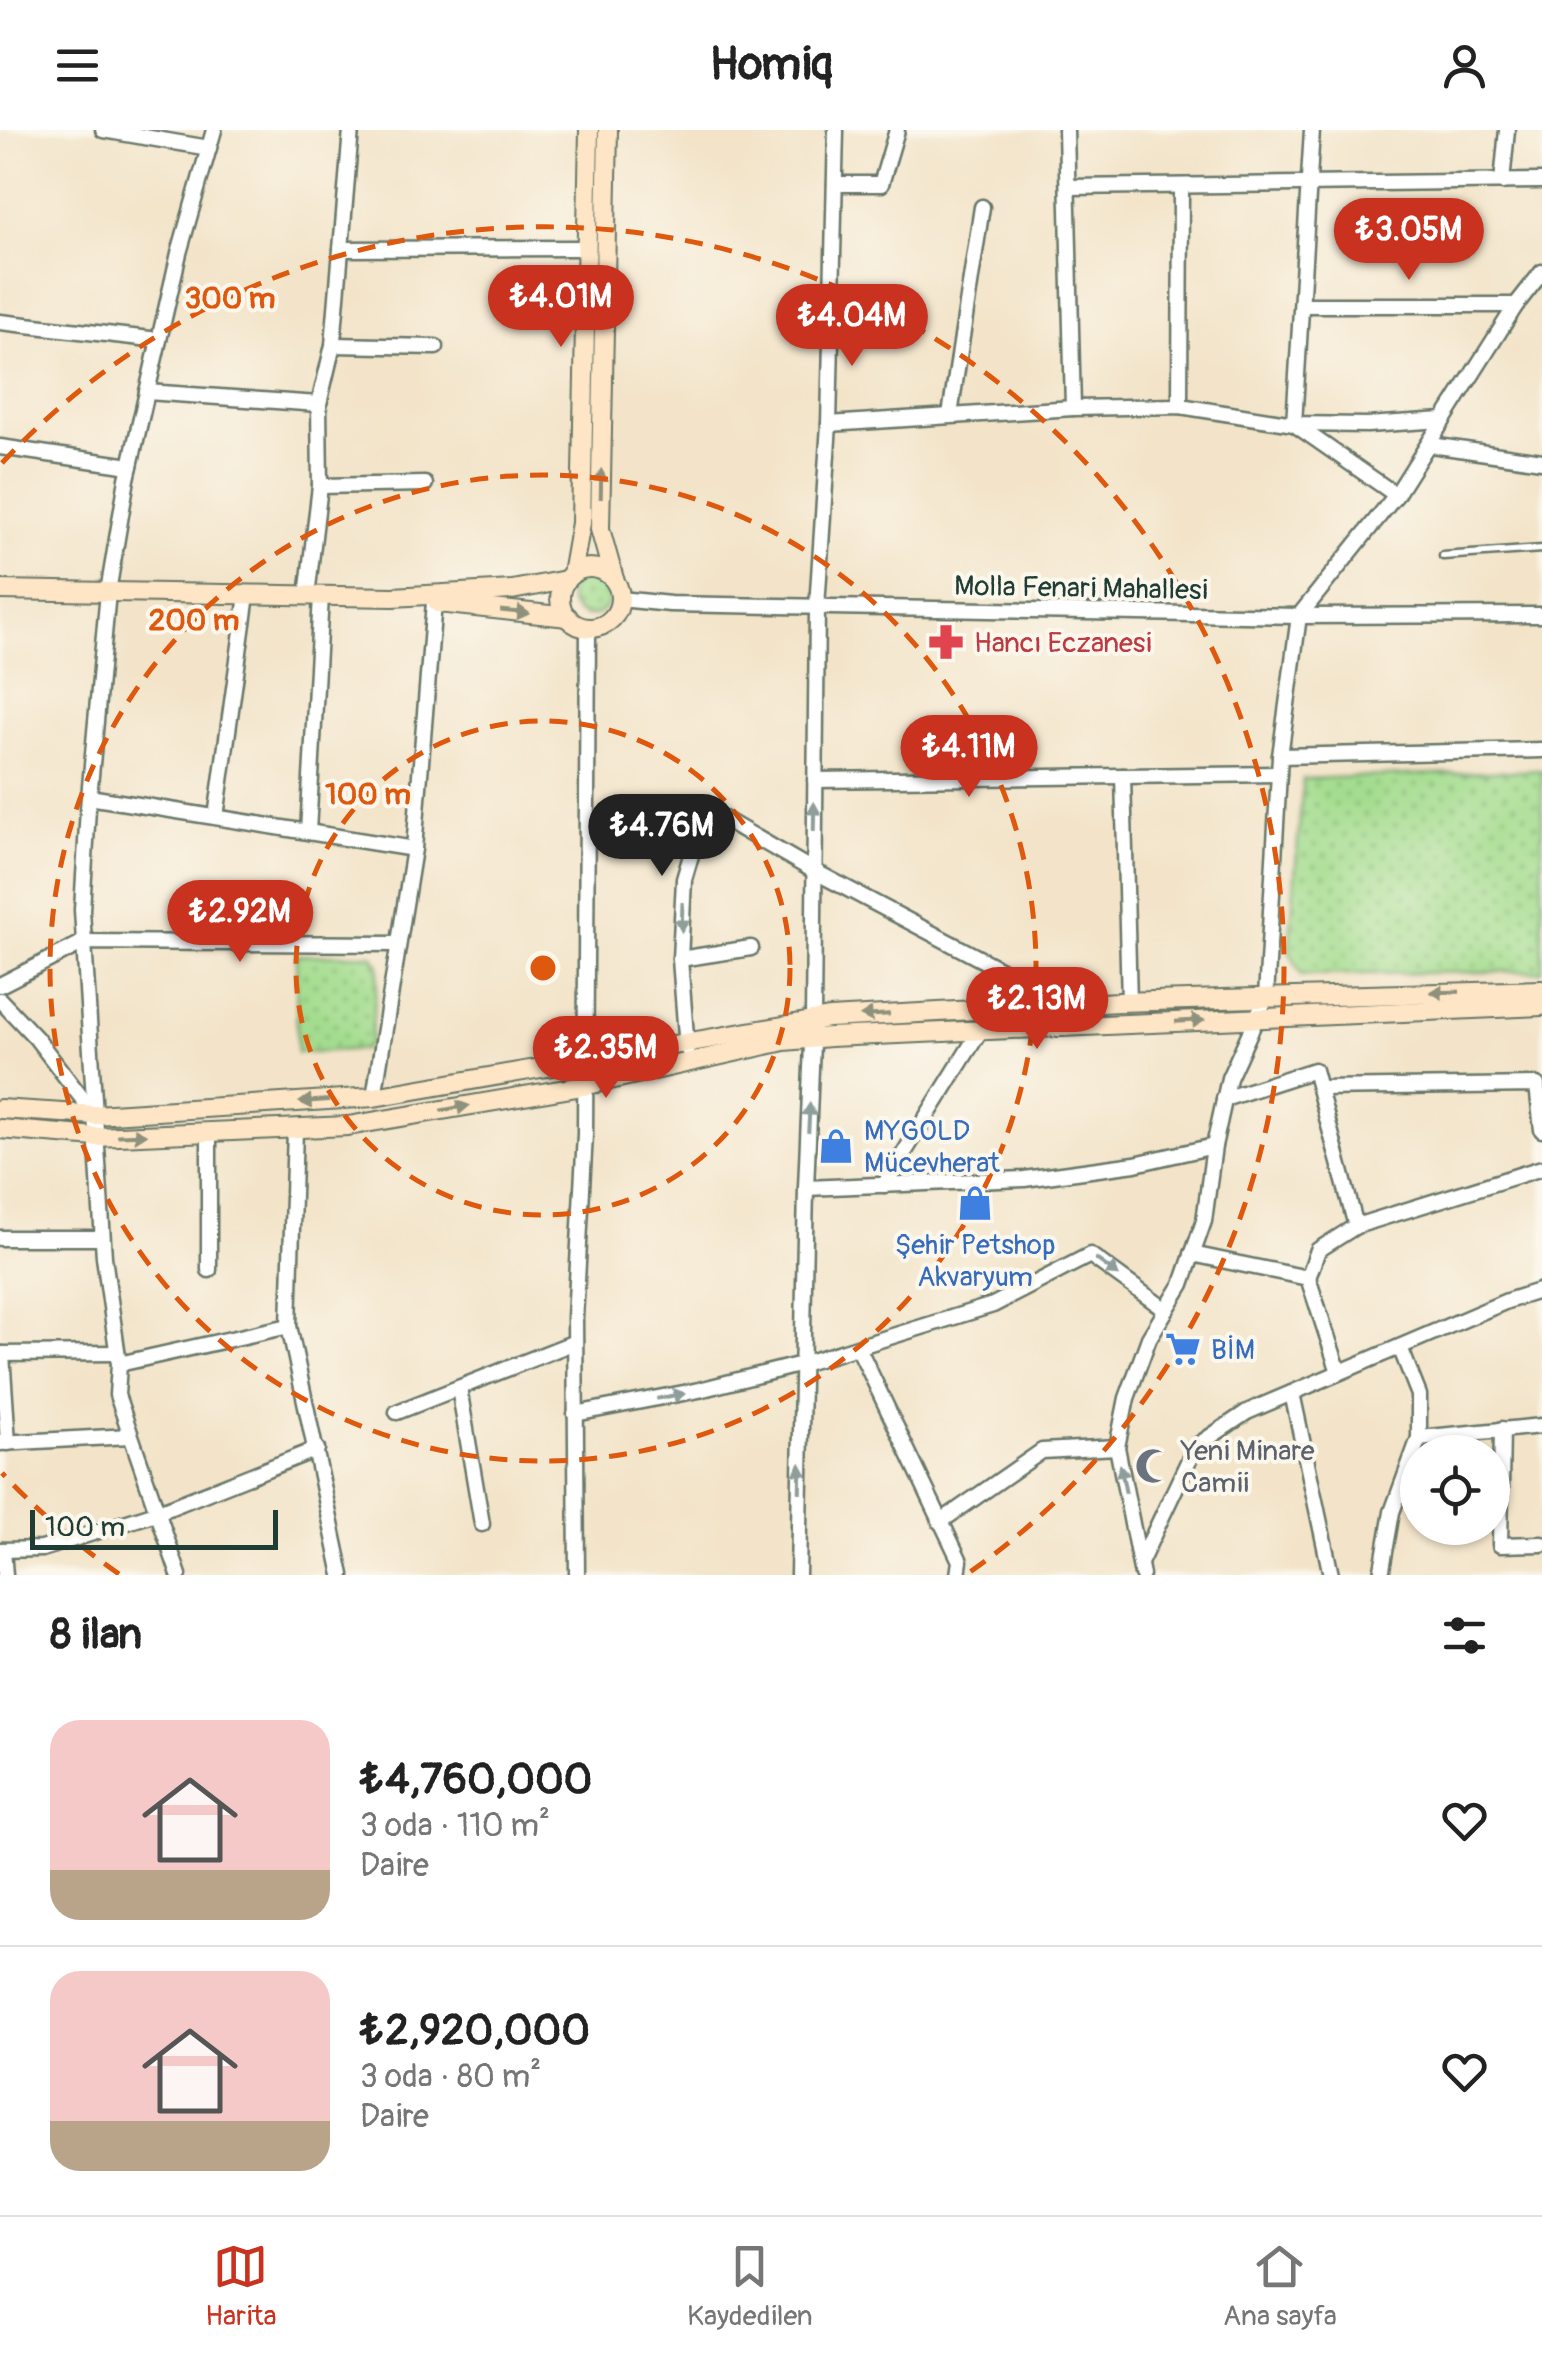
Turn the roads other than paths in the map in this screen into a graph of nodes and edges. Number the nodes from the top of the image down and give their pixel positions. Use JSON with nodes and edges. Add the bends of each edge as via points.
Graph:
{"nodes":[{"id":1,"x":103,"y":130,"type":"edge"},
{"id":2,"x":214,"y":130,"type":"edge"},
{"id":3,"x":352,"y":130,"type":"edge"},
{"id":4,"x":589,"y":130,"type":"edge"},
{"id":5,"x":608,"y":130,"type":"edge"},
{"id":6,"x":836,"y":130,"type":"edge"},
{"id":7,"x":897,"y":130,"type":"edge"},
{"id":8,"x":1066,"y":130,"type":"edge"},
{"id":9,"x":1312,"y":130,"type":"edge"},
{"id":10,"x":1507,"y":130,"type":"edge"},
{"id":11,"x":209,"y":148,"type":"junction"},
{"id":12,"x":1542,"y":180,"type":"edge"},
{"id":13,"x":1502,"y":182,"type":"junction"},
{"id":14,"x":835,"y":184,"type":"junction"},
{"id":15,"x":1181,"y":186,"type":"junction"},
{"id":16,"x":1310,"y":186,"type":"junction"},
{"id":17,"x":1068,"y":187,"type":"junction"},
{"id":18,"x":982,"y":206,"type":"dead end"},
{"id":19,"x":586,"y":248,"type":"junction"},
{"id":20,"x":341,"y":249,"type":"junction"},
{"id":21,"x":1542,"y":272,"type":"edge"},
{"id":22,"x":1302,"y":305,"type":"junction"},
{"id":23,"x":1516,"y":305,"type":"junction"},
{"id":24,"x":0,"y":322,"type":"edge"},
{"id":25,"x":159,"y":340,"type":"junction"},
{"id":26,"x":334,"y":345,"type":"junction"},
{"id":27,"x":436,"y":346,"type":"dead end"},
{"id":28,"x":146,"y":392,"type":"junction"},
{"id":29,"x":319,"y":404,"type":"junction"},
{"id":30,"x":1180,"y":406,"type":"junction"},
{"id":31,"x":1073,"y":408,"type":"junction"},
{"id":32,"x":950,"y":415,"type":"junction"},
{"id":33,"x":1443,"y":420,"type":"junction"},
{"id":34,"x":829,"y":424,"type":"junction"},
{"id":35,"x":1294,"y":424,"type":"junction"},
{"id":36,"x":1431,"y":444,"type":"junction"},
{"id":37,"x":0,"y":447,"type":"edge"},
{"id":38,"x":1542,"y":462,"type":"edge"},
{"id":39,"x":130,"y":466,"type":"junction"},
{"id":40,"x":425,"y":484,"type":"dead end"},
{"id":41,"x":320,"y":486,"type":"junction"},
{"id":42,"x":1396,"y":495,"type":"junction"},
{"id":43,"x":1542,"y":549,"type":"edge"},
{"id":44,"x":1443,"y":556,"type":"dead end"},
{"id":45,"x":569,"y":577,"type":"junction"},
{"id":46,"x":614,"y":580,"type":"junction"},
{"id":47,"x":0,"y":590,"type":"edge"},
{"id":48,"x":108,"y":592,"type":"junction"},
{"id":49,"x":246,"y":595,"type":"junction"},
{"id":50,"x":314,"y":596,"type":"junction"},
{"id":51,"x":393,"y":598,"type":"junction"},
{"id":52,"x":620,"y":599,"type":"junction"},
{"id":53,"x":434,"y":602,"type":"junction"},
{"id":54,"x":816,"y":606,"type":"junction"},
{"id":55,"x":1542,"y":615,"type":"edge"},
{"id":56,"x":1299,"y":616,"type":"junction"},
{"id":57,"x":568,"y":617,"type":"junction"},
{"id":58,"x":588,"y":627,"type":"junction"},
{"id":59,"x":1542,"y":750,"type":"edge"},
{"id":60,"x":1280,"y":756,"type":"junction"},
{"id":61,"x":1280,"y":774,"type":"junction"},
{"id":62,"x":1123,"y":776,"type":"junction"},
{"id":63,"x":815,"y":780,"type":"junction"},
{"id":64,"x":89,"y":796,"type":"junction"},
{"id":65,"x":216,"y":817,"type":"junction"},
{"id":66,"x":308,"y":832,"type":"junction"},
{"id":67,"x":414,"y":848,"type":"junction"},
{"id":68,"x":814,"y":871,"type":"junction"},
{"id":69,"x":84,"y":942,"type":"junction"},
{"id":70,"x":396,"y":944,"type":"junction"},
{"id":71,"x":750,"y":948,"type":"dead end"},
{"id":72,"x":680,"y":960,"type":"junction"},
{"id":73,"x":0,"y":986,"type":"edge"},
{"id":74,"x":1542,"y":990,"type":"edge"},
{"id":75,"x":1266,"y":998,"type":"junction"},
{"id":76,"x":0,"y":1000,"type":"edge"},
{"id":77,"x":1130,"y":1002,"type":"junction"},
{"id":78,"x":1046,"y":1006,"type":"junction"},
{"id":79,"x":1542,"y":1006,"type":"edge"},
{"id":80,"x":1258,"y":1018,"type":"junction"},
{"id":81,"x":813,"y":1029,"type":"junction"},
{"id":82,"x":980,"y":1030,"type":"junction"},
{"id":83,"x":686,"y":1043,"type":"junction"},
{"id":84,"x":688,"y":1062,"type":"junction"},
{"id":85,"x":584,"y":1063,"type":"junction"},
{"id":86,"x":583,"y":1086,"type":"junction"},
{"id":87,"x":1319,"y":1088,"type":"junction"},
{"id":88,"x":374,"y":1097,"type":"junction"},
{"id":89,"x":1224,"y":1099,"type":"junction"},
{"id":90,"x":0,"y":1109,"type":"edge"},
{"id":91,"x":94,"y":1114,"type":"junction"},
{"id":92,"x":0,"y":1129,"type":"edge"},
{"id":93,"x":295,"y":1129,"type":"junction"},
{"id":94,"x":1542,"y":1130,"type":"edge"},
{"id":95,"x":209,"y":1132,"type":"junction"},
{"id":96,"x":96,"y":1137,"type":"junction"},
{"id":97,"x":1214,"y":1146,"type":"junction"},
{"id":98,"x":1542,"y":1168,"type":"edge"},
{"id":99,"x":884,"y":1185,"type":"junction"},
{"id":100,"x":806,"y":1188,"type":"junction"},
{"id":101,"x":1356,"y":1226,"type":"junction"},
{"id":102,"x":0,"y":1238,"type":"edge"},
{"id":103,"x":102,"y":1238,"type":"junction"},
{"id":104,"x":1192,"y":1254,"type":"junction"},
{"id":105,"x":209,"y":1270,"type":"dead end"},
{"id":106,"x":1308,"y":1278,"type":"junction"},
{"id":107,"x":1541,"y":1292,"type":"edge"},
{"id":108,"x":1166,"y":1310,"type":"junction"},
{"id":109,"x":289,"y":1326,"type":"junction"},
{"id":110,"x":574,"y":1342,"type":"junction"},
{"id":111,"x":858,"y":1347,"type":"junction"},
{"id":112,"x":1400,"y":1347,"type":"junction"},
{"id":113,"x":1,"y":1354,"type":"edge"},
{"id":114,"x":118,"y":1359,"type":"junction"},
{"id":115,"x":802,"y":1364,"type":"junction"},
{"id":116,"x":1340,"y":1372,"type":"junction"},
{"id":117,"x":459,"y":1388,"type":"junction"},
{"id":118,"x":1292,"y":1392,"type":"junction"},
{"id":119,"x":396,"y":1412,"type":"dead end"},
{"id":120,"x":575,"y":1414,"type":"junction"},
{"id":121,"x":1542,"y":1426,"type":"edge"},
{"id":122,"x":1502,"y":1429,"type":"junction"},
{"id":123,"x":1418,"y":1435,"type":"edge"},
{"id":124,"x":1446,"y":1435,"type":"edge"},
{"id":125,"x":130,"y":1436,"type":"junction"},
{"id":126,"x":4,"y":1443,"type":"edge"},
{"id":127,"x":1117,"y":1447,"type":"junction"},
{"id":128,"x":317,"y":1448,"type":"junction"},
{"id":129,"x":1400,"y":1489,"type":"edge"},
{"id":130,"x":156,"y":1513,"type":"junction"},
{"id":131,"x":940,"y":1522,"type":"junction"},
{"id":132,"x":482,"y":1524,"type":"dead end"},
{"id":133,"x":1542,"y":1544,"type":"edge"},
{"id":134,"x":1,"y":1550,"type":"edge"},
{"id":135,"x":1141,"y":1569,"type":"edge"},
{"id":136,"x":5,"y":1575,"type":"edge"},
{"id":137,"x":179,"y":1575,"type":"edge"},
{"id":138,"x":342,"y":1575,"type":"edge"},
{"id":139,"x":576,"y":1575,"type":"edge"},
{"id":140,"x":798,"y":1575,"type":"edge"},
{"id":141,"x":958,"y":1575,"type":"edge"},
{"id":142,"x":1330,"y":1575,"type":"edge"},
{"id":143,"x":1381,"y":1575,"type":"edge"}],
"edges":[{"from":1,"to":11,"type":"street"},
{"from":2,"to":11,"type":"street"},
{"from":3,"to":20,"type":"street"},
{"from":4,"to":19,"type":"main road"},
{"from":46,"to":5,"type":"main road","one_way":true,"via":[[600,530]]},
{"from":6,"to":14,"type":"street"},
{"from":7,"to":14,"type":"street","via":[[881,184]]},
{"from":8,"to":17,"type":"street"},
{"from":9,"to":16,"type":"street"},
{"from":10,"to":13,"type":"street"},
{"from":11,"to":25,"type":"street"},
{"from":12,"to":13,"type":"street"},
{"from":13,"to":16,"type":"street"},
{"from":14,"to":34,"type":"street"},
{"from":15,"to":16,"type":"street"},
{"from":15,"to":17,"type":"street"},
{"from":15,"to":30,"type":"street"},
{"from":16,"to":22,"type":"street"},
{"from":17,"to":31,"type":"street"},
{"from":18,"to":32,"type":"street"},
{"from":19,"to":20,"type":"street"},
{"from":19,"to":45,"type":"main road","via":[[581,523]]},
{"from":20,"to":26,"type":"street"},
{"from":21,"to":23,"type":"street"},
{"from":22,"to":23,"type":"street"},
{"from":22,"to":35,"type":"street"},
{"from":23,"to":33,"type":"street"},
{"from":24,"to":25,"type":"street"},
{"from":25,"to":28,"type":"street"},
{"from":26,"to":27,"type":"street"},
{"from":26,"to":29,"type":"street"},
{"from":28,"to":29,"type":"street"},
{"from":28,"to":39,"type":"street"},
{"from":29,"to":41,"type":"street"},
{"from":30,"to":31,"type":"street"},
{"from":30,"to":35,"type":"street"},
{"from":31,"to":32,"type":"street"},
{"from":32,"to":34,"type":"street"},
{"from":33,"to":35,"type":"street"},
{"from":33,"to":36,"type":"street"},
{"from":34,"to":54,"type":"street"},
{"from":35,"to":42,"type":"street"},
{"from":36,"to":38,"type":"street"},
{"from":36,"to":42,"type":"street"},
{"from":37,"to":39,"type":"street"},
{"from":39,"to":48,"type":"street"},
{"from":40,"to":41,"type":"street"},
{"from":41,"to":50,"type":"street"},
{"from":42,"to":56,"type":"street"},
{"from":43,"to":44,"type":"lane"},
{"from":45,"to":46,"type":"main road","via":[[598,569]]},
{"from":45,"to":51,"type":"main road","via":[[512,590]]},
{"from":45,"to":57,"type":"main road","via":[[561,603]]},
{"from":46,"to":52,"type":"main road"},
{"from":47,"to":48,"type":"main road"},
{"from":48,"to":49,"type":"main road"},
{"from":48,"to":64,"type":"street"},
{"from":49,"to":50,"type":"main road"},
{"from":49,"to":65,"type":"street"},
{"from":50,"to":51,"type":"main road"},
{"from":50,"to":66,"type":"street"},
{"from":51,"to":53,"type":"main road"},
{"from":52,"to":54,"type":"street","name":"Molla Fenari Mahallesi"},
{"from":52,"to":58,"type":"main road","via":[[606,622]]},
{"from":53,"to":57,"type":"main road","one_way":true},
{"from":53,"to":67,"type":"street"},
{"from":54,"to":56,"type":"street","name":"Molla Fenari Mahallesi"},
{"from":54,"to":63,"type":"street"},
{"from":55,"to":56,"type":"street","name":"Molla Fenari Mahallesi"},
{"from":56,"to":60,"type":"street"},
{"from":57,"to":58,"type":"main road"},
{"from":58,"to":85,"type":"street"},
{"from":59,"to":60,"type":"street"},
{"from":60,"to":61,"type":"street"},
{"from":61,"to":62,"type":"street"},
{"from":61,"to":75,"type":"street"},
{"from":62,"to":63,"type":"street"},
{"from":62,"to":77,"type":"street"},
{"from":68,"to":63,"type":"street","one_way":true},
{"from":64,"to":65,"type":"street"},
{"from":64,"to":69,"type":"street"},
{"from":65,"to":66,"type":"street"},
{"from":66,"to":67,"type":"street"},
{"from":67,"to":70,"type":"street"},
{"from":68,"to":72,"type":"street","one_way":true,"via":[[705,808],[684,878]]},
{"from":68,"to":78,"type":"street","via":[[1008,973]]},
{"from":68,"to":81,"type":"street"},
{"from":69,"to":70,"type":"street"},
{"from":69,"to":73,"type":"street"},
{"from":69,"to":91,"type":"street"},
{"from":70,"to":88,"type":"street"},
{"from":71,"to":72,"type":"street"},
{"from":72,"to":83,"type":"street"},
{"from":74,"to":75,"type":"main road","one_way":true},
{"from":75,"to":77,"type":"main road"},
{"from":75,"to":80,"type":"street"},
{"from":76,"to":91,"type":"street"},
{"from":77,"to":78,"type":"main road"},
{"from":78,"to":81,"type":"main road","one_way":true},
{"from":79,"to":80,"type":"main road"},
{"from":82,"to":80,"type":"main road","one_way":true},
{"from":80,"to":89,"type":"street"},
{"from":81,"to":82,"type":"main road"},
{"from":81,"to":83,"type":"main road"},
{"from":81,"to":84,"type":"main road"},
{"from":100,"to":81,"type":"street","one_way":true},
{"from":82,"to":99,"type":"street"},
{"from":83,"to":84,"type":"street"},
{"from":83,"to":85,"type":"main road"},
{"from":84,"to":86,"type":"main road"},
{"from":85,"to":86,"type":"street"},
{"from":85,"to":88,"type":"main road"},
{"from":93,"to":86,"type":"main road","one_way":true},
{"from":86,"to":110,"type":"street"},
{"from":87,"to":89,"type":"street","via":[[1314,1070]]},
{"from":87,"to":94,"type":"street","via":[[1537,1085]]},
{"from":87,"to":101,"type":"street"},
{"from":88,"to":91,"type":"main road","one_way":true},
{"from":89,"to":97,"type":"street"},
{"from":90,"to":91,"type":"main road"},
{"from":91,"to":96,"type":"street"},
{"from":92,"to":96,"type":"main road"},
{"from":93,"to":95,"type":"main road"},
{"from":93,"to":109,"type":"street"},
{"from":96,"to":95,"type":"main road","one_way":true},
{"from":95,"to":105,"type":"street"},
{"from":96,"to":103,"type":"street"},
{"from":97,"to":99,"type":"street","via":[[1024,1179]]},
{"from":97,"to":104,"type":"street","via":[[1204,1221]]},
{"from":98,"to":101,"type":"street"},
{"from":99,"to":100,"type":"street"},
{"from":100,"to":115,"type":"street"},
{"from":101,"to":106,"type":"street","via":[[1318,1250]]},
{"from":102,"to":103,"type":"street"},
{"from":103,"to":114,"type":"street"},
{"from":104,"to":106,"type":"street"},
{"from":104,"to":108,"type":"street"},
{"from":106,"to":116,"type":"street"},
{"from":107,"to":112,"type":"street"},
{"from":111,"to":108,"type":"street","one_way":true,"via":[[993,1305],[1090,1255]]},
{"from":108,"to":127,"type":"street","via":[[1132,1383]]},
{"from":109,"to":114,"type":"street"},
{"from":109,"to":128,"type":"street"},
{"from":110,"to":117,"type":"street"},
{"from":110,"to":120,"type":"street"},
{"from":111,"to":115,"type":"street"},
{"from":111,"to":131,"type":"street"},
{"from":112,"to":116,"type":"street"},
{"from":112,"to":123,"type":"street","via":[[1419,1394]]},
{"from":113,"to":114,"type":"street"},
{"from":113,"to":126,"type":"street"},
{"from":114,"to":125,"type":"street","via":[[117,1395]]},
{"from":120,"to":115,"type":"street","one_way":true},
{"from":140,"to":115,"type":"street","one_way":true},
{"from":116,"to":118,"type":"street"},
{"from":117,"to":119,"type":"street"},
{"from":117,"to":132,"type":"street"},
{"from":118,"to":135,"type":"street","via":[[1246,1412],[1195,1447]]},
{"from":118,"to":142,"type":"street"},
{"from":120,"to":139,"type":"street"},
{"from":121,"to":122,"type":"street"},
{"from":122,"to":124,"type":"street"},
{"from":122,"to":133,"type":"street","via":[[1500,1545]]},
{"from":125,"to":126,"type":"street"},
{"from":125,"to":130,"type":"street"},
{"from":127,"to":131,"type":"street","via":[[1042,1451]]},
{"from":135,"to":127,"type":"street","one_way":true},
{"from":128,"to":130,"type":"street"},
{"from":128,"to":138,"type":"street"},
{"from":129,"to":143,"type":"street"},
{"from":130,"to":134,"type":"street","via":[[42,1549]]},
{"from":130,"to":137,"type":"street"},
{"from":131,"to":141,"type":"street","via":[[960,1561]]},
{"from":134,"to":136,"type":"street"}]}
